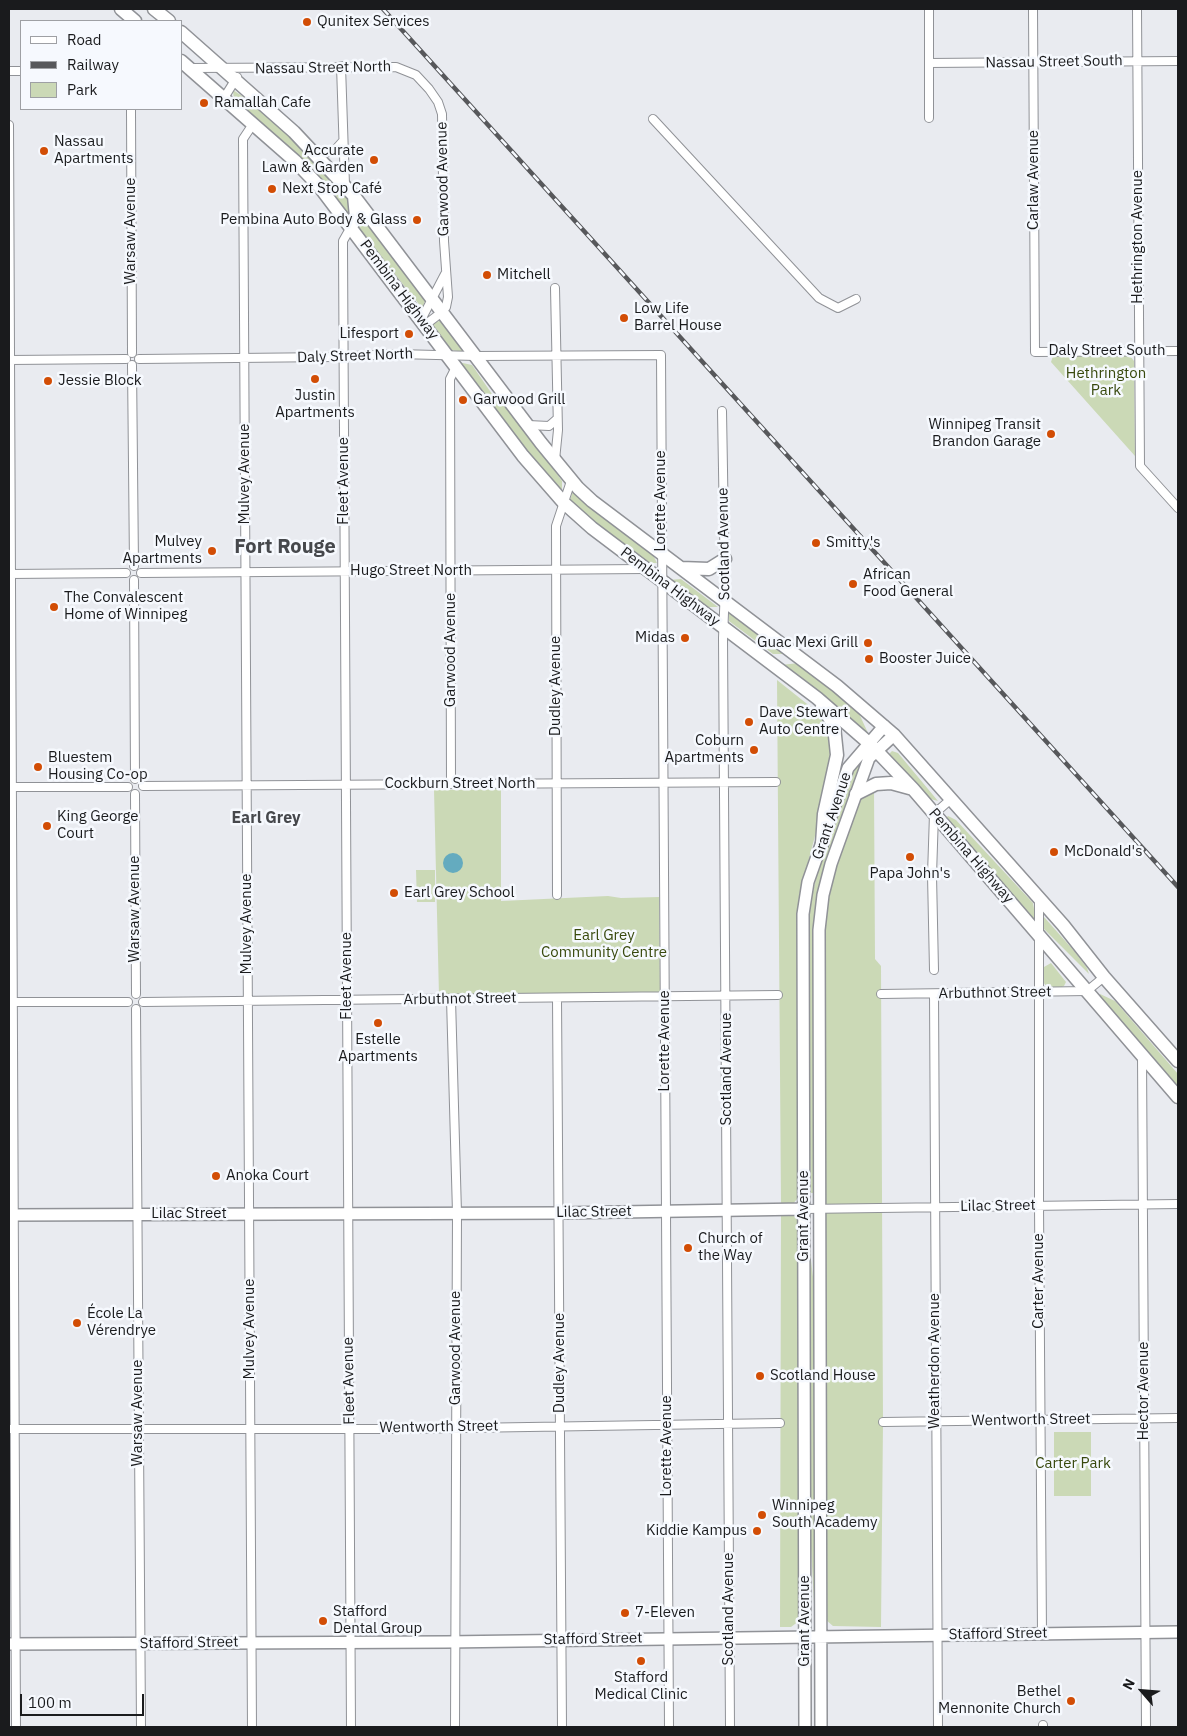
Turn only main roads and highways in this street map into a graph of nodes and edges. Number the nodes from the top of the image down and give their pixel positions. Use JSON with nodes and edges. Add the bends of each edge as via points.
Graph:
{"nodes":[{"id":1,"x":154,"y":9,"type":"edge"},
{"id":2,"x":168,"y":20,"type":"edge"},
{"id":3,"x":182,"y":33,"type":"edge"},
{"id":4,"x":184,"y":66,"type":"edge"},
{"id":5,"x":354,"y":196,"type":"junction"},
{"id":6,"x":351,"y":227,"type":"junction"},
{"id":7,"x":725,"y":559,"type":"road end"},
{"id":8,"x":681,"y":568,"type":"junction"},
{"id":9,"x":760,"y":655,"type":"junction"},
{"id":10,"x":797,"y":656,"type":"junction"},
{"id":11,"x":817,"y":698,"type":"junction"},
{"id":12,"x":889,"y":731,"type":"junction"},
{"id":13,"x":873,"y":747,"type":"junction"},
{"id":14,"x":913,"y":789,"type":"junction"},
{"id":15,"x":856,"y":794,"type":"junction"},
{"id":16,"x":822,"y":844,"type":"junction"},
{"id":17,"x":1178,"y":1061,"type":"edge"},
{"id":18,"x":1178,"y":1097,"type":"edge"},
{"id":19,"x":804,"y":1209,"type":"junction"},
{"id":20,"x":11,"y":1215,"type":"edge"},
{"id":21,"x":1178,"y":1632,"type":"edge"},
{"id":22,"x":805,"y":1636,"type":"junction"},
{"id":23,"x":821,"y":1636,"type":"junction"},
{"id":24,"x":12,"y":1644,"type":"edge"},
{"id":25,"x":805,"y":1727,"type":"edge"},
{"id":26,"x":821,"y":1727,"type":"edge"}],
"edges":[{"from":1,"to":2,"type":"main road"},
{"from":3,"to":5,"type":"main road","name":"Pembina Highway","via":[[225,70],[239,74]]},
{"from":4,"to":6,"type":"main road","name":"Pembina Highway","via":[[306,172]]},
{"from":5,"to":6,"type":"main road","via":[[356,217]]},
{"from":5,"to":8,"type":"main road","name":"Pembina Highway","via":[[571,481],[592,501]]},
{"from":6,"to":9,"type":"main road","name":"Pembina Highway","via":[[538,474],[564,503],[646,569],[661,574]]},
{"from":7,"to":8,"type":"main road","via":[[709,569]]},
{"from":8,"to":10,"type":"main road","name":"Pembina Highway"},
{"from":9,"to":10,"type":"main road","via":[[777,660]]},
{"from":9,"to":11,"type":"main road","name":"Pembina Highway"},
{"from":10,"to":12,"type":"main road","name":"Pembina Highway"},
{"from":11,"to":13,"type":"main road","name":"Pembina Highway"},
{"from":11,"to":16,"type":"main road","via":[[834,726],[836,755],[824,814]]},
{"from":12,"to":13,"type":"main road","name":"Grant Avenue"},
{"from":12,"to":17,"type":"main road","name":"Pembina Highway"},
{"from":13,"to":14,"type":"main road","name":"Pembina Highway"},
{"from":13,"to":15,"type":"main road","name":"Grant Avenue"},
{"from":13,"to":16,"type":"main road","name":"Grant Avenue","via":[[855,758],[848,768]]},
{"from":14,"to":15,"type":"main road","via":[[891,783],[876,784]]},
{"from":14,"to":18,"type":"main road","name":"Pembina Highway"},
{"from":15,"to":23,"type":"main road","name":"Grant Avenue","via":[[831,864],[819,930]]},
{"from":16,"to":19,"type":"main road","name":"Grant Avenue","via":[[808,882],[803,914]]},
{"from":19,"to":20,"type":"main road","name":"Lilac Street"},
{"from":19,"to":22,"type":"main road","name":"Grant Avenue"},
{"from":21,"to":23,"type":"main road","name":"Stafford Street"},
{"from":22,"to":23,"type":"main road","name":"Stafford Street"},
{"from":22,"to":24,"type":"main road","name":"Stafford Street"},
{"from":22,"to":25,"type":"main road","name":"Grant Avenue"},
{"from":23,"to":26,"type":"main road","name":"Grant Avenue"}]}
